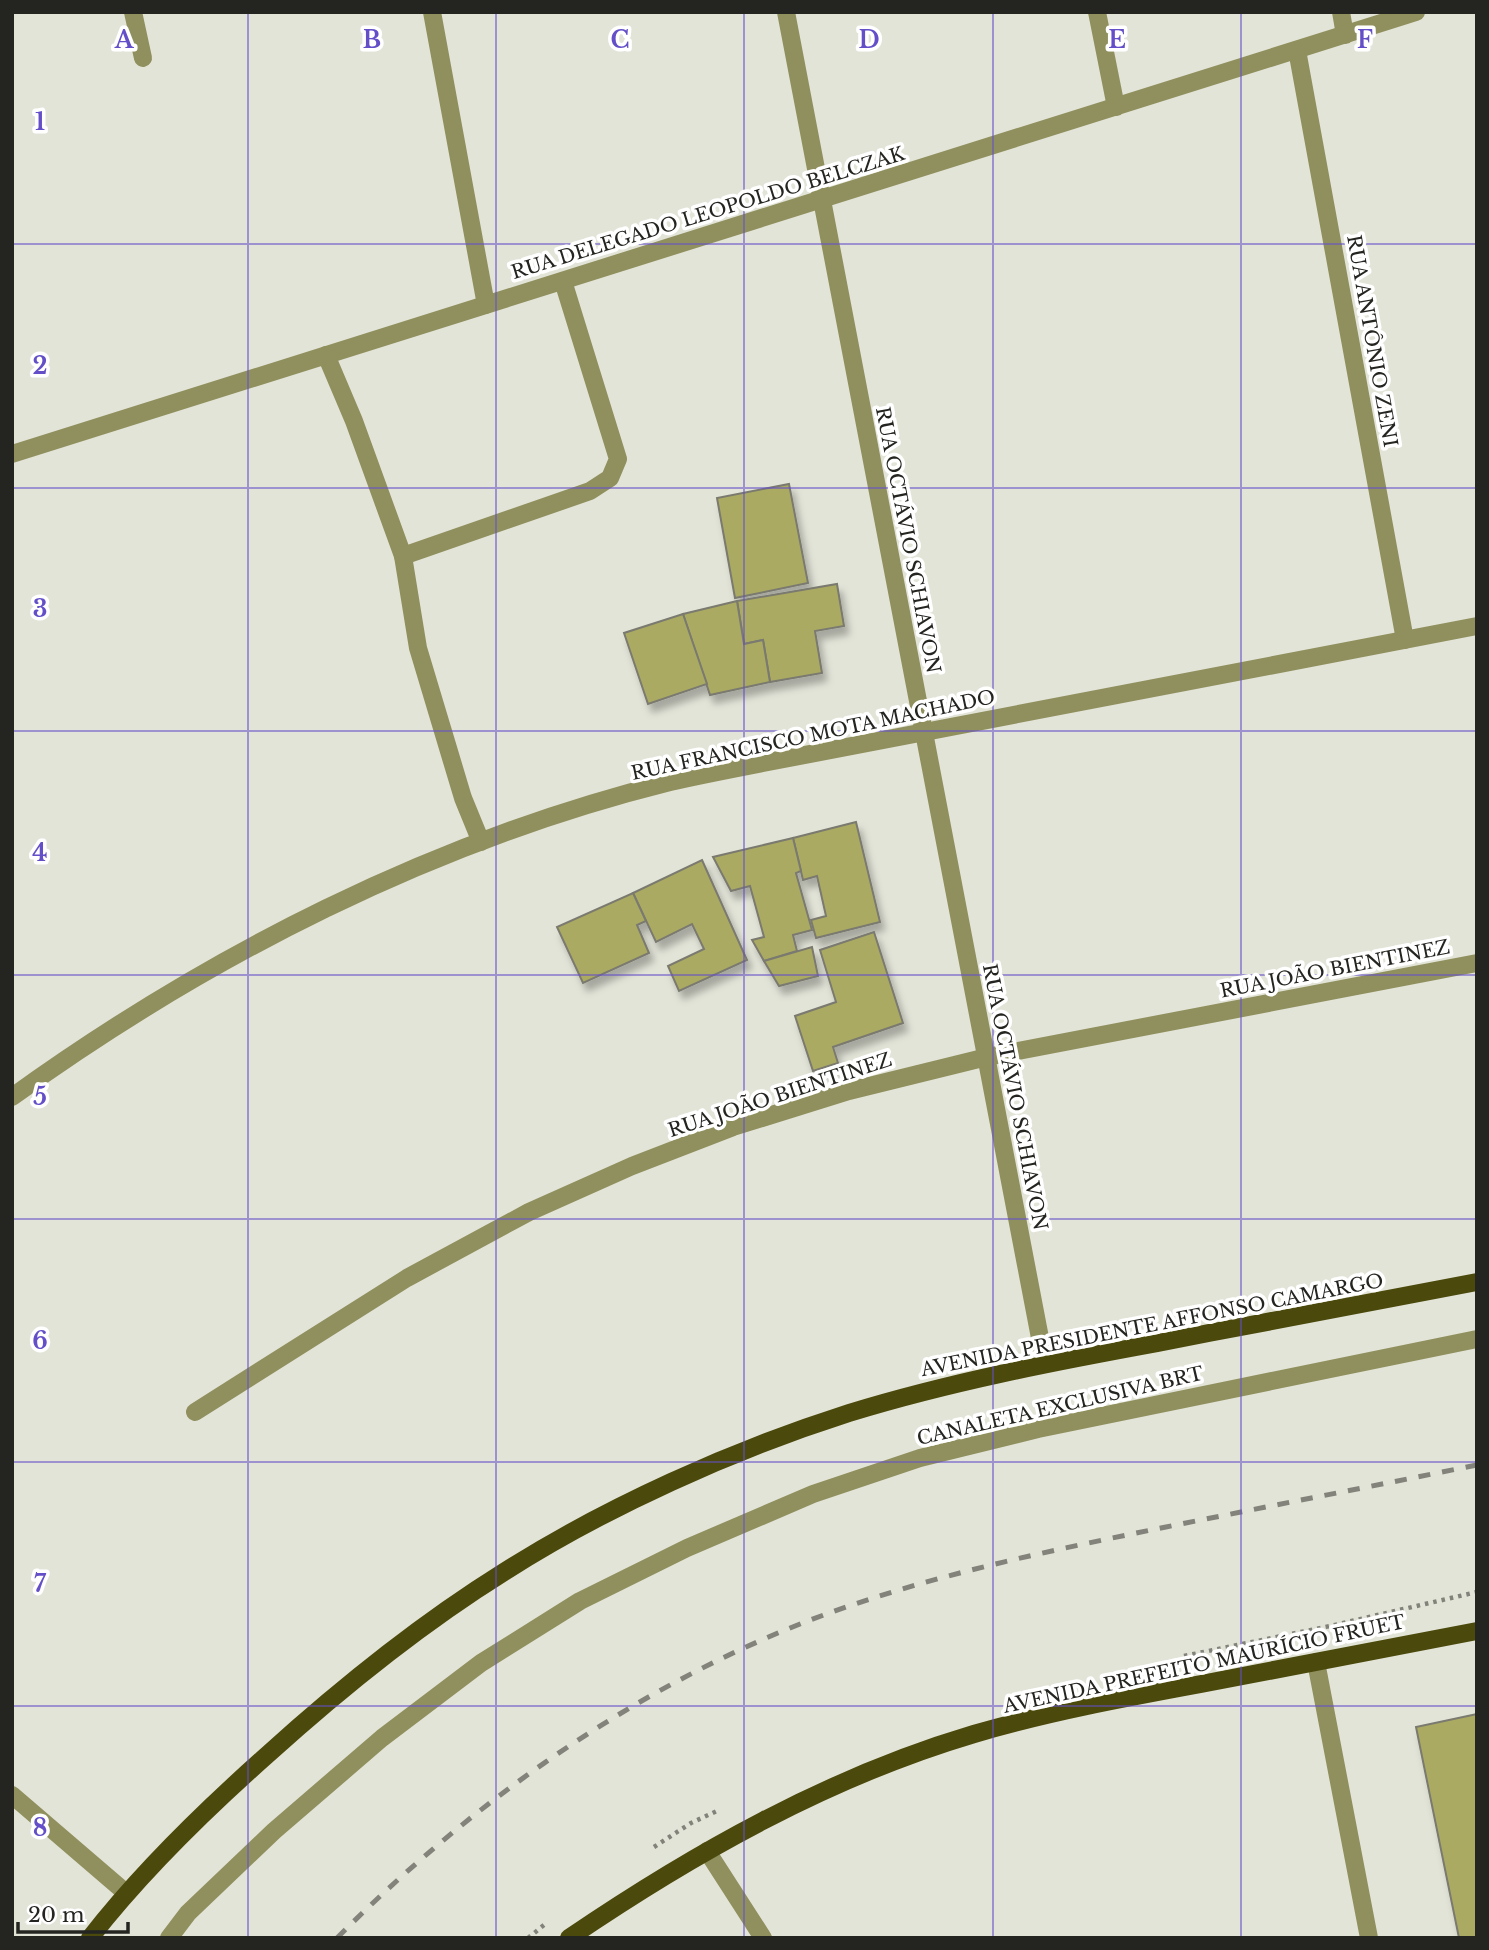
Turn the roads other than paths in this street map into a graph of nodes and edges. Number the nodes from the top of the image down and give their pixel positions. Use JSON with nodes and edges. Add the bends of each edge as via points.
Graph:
{"nodes":[{"id":1,"x":133,"y":12,"type":"edge"},
{"id":2,"x":432,"y":12,"type":"edge"},
{"id":3,"x":786,"y":12,"type":"edge"},
{"id":4,"x":1097,"y":12,"type":"edge"},
{"id":5,"x":1341,"y":12,"type":"edge"},
{"id":6,"x":1416,"y":12,"type":"edge"},
{"id":7,"x":1345,"y":35,"type":"junction"},
{"id":8,"x":1297,"y":50,"type":"junction"},
{"id":9,"x":143,"y":58,"type":"dead end"},
{"id":10,"x":1116,"y":107,"type":"junction"},
{"id":11,"x":822,"y":200,"type":"junction"},
{"id":12,"x":563,"y":281,"type":"junction"},
{"id":13,"x":486,"y":305,"type":"junction"},
{"id":14,"x":326,"y":355,"type":"junction"},
{"id":15,"x":12,"y":454,"type":"edge"},
{"id":16,"x":403,"y":556,"type":"junction"},
{"id":17,"x":1477,"y":626,"type":"edge"},
{"id":18,"x":1405,"y":640,"type":"junction"},
{"id":19,"x":924,"y":733,"type":"junction"},
{"id":20,"x":481,"y":842,"type":"junction"},
{"id":21,"x":1477,"y":963,"type":"edge"},
{"id":22,"x":987,"y":1057,"type":"junction"},
{"id":23,"x":12,"y":1097,"type":"edge"},
{"id":24,"x":1477,"y":1282,"type":"edge"},
{"id":25,"x":1477,"y":1339,"type":"edge"},
{"id":26,"x":1045,"y":1364,"type":"junction"},
{"id":27,"x":195,"y":1412,"type":"dead end"},
{"id":28,"x":1477,"y":1631,"type":"edge"},
{"id":29,"x":1316,"y":1662,"type":"junction"},
{"id":30,"x":12,"y":1795,"type":"edge"},
{"id":31,"x":707,"y":1851,"type":"junction"},
{"id":32,"x":125,"y":1892,"type":"junction"},
{"id":33,"x":90,"y":1938,"type":"edge"},
{"id":34,"x":169,"y":1938,"type":"edge"},
{"id":35,"x":569,"y":1938,"type":"edge"},
{"id":36,"x":763,"y":1938,"type":"edge"},
{"id":37,"x":1369,"y":1938,"type":"edge"}],
"edges":[{"from":1,"to":9,"type":"street"},
{"from":2,"to":13,"type":"street"},
{"from":3,"to":11,"type":"street","name":"RUA OCTÁVIO SCHIAVON"},
{"from":4,"to":10,"type":"street"},
{"from":5,"to":7,"type":"street"},
{"from":6,"to":7,"type":"street","name":"RUA DELEGADO LEOPOLDO BELCZAK"},
{"from":7,"to":8,"type":"street","name":"RUA DELEGADO LEOPOLDO BELCZAK"},
{"from":8,"to":10,"type":"street","name":"RUA DELEGADO LEOPOLDO BELCZAK"},
{"from":8,"to":18,"type":"street","name":"RUA ANTÔNIO ZENI"},
{"from":10,"to":11,"type":"street","name":"RUA DELEGADO LEOPOLDO BELCZAK"},
{"from":11,"to":12,"type":"street","name":"RUA DELEGADO LEOPOLDO BELCZAK"},
{"from":11,"to":19,"type":"street","name":"RUA OCTÁVIO SCHIAVON"},
{"from":12,"to":13,"type":"street","name":"RUA DELEGADO LEOPOLDO BELCZAK"},
{"from":12,"to":16,"type":"street","via":[[618,459],[610,478],[590,491]]},
{"from":13,"to":14,"type":"street","name":"RUA DELEGADO LEOPOLDO BELCZAK"},
{"from":14,"to":15,"type":"street","name":"RUA DELEGADO LEOPOLDO BELCZAK"},
{"from":14,"to":16,"type":"street"},
{"from":16,"to":20,"type":"street","via":[[418,648],[463,798]]},
{"from":17,"to":18,"type":"street","name":"RUA FRANCISCO MOTA MACHADO"},
{"from":18,"to":19,"type":"street","name":"RUA FRANCISCO MOTA MACHADO"},
{"from":19,"to":20,"type":"street","name":"RUA FRANCISCO MOTA MACHADO","via":[[670,782]]},
{"from":19,"to":22,"type":"street","name":"RUA OCTÁVIO SCHIAVON"},
{"from":20,"to":23,"type":"street","name":"RUA FRANCISCO MOTA MACHADO","via":[[271,936],[168,993]]},
{"from":21,"to":22,"type":"street","name":"RUA JOÃO BIENTINEZ"},
{"from":22,"to":26,"type":"street","name":"RUA OCTÁVIO SCHIAVON"},
{"from":22,"to":27,"type":"street","name":"RUA JOÃO BIENTINEZ","via":[[849,1091],[733,1127],[529,1212],[407,1278]]},
{"from":24,"to":26,"type":"main road","name":"AVENIDA PRESIDENTE AFFONSO CAMARGO"},
{"from":25,"to":34,"type":"street","name":"CANALETA EXCLUSIVA BRT","via":[[1038,1429],[920,1458],[813,1494],[687,1548],[580,1601],[481,1663],[382,1738],[274,1831],[188,1913]]},
{"from":26,"to":32,"type":"main road","name":"AVENIDA PRESIDENTE AFFONSO CAMARGO","via":[[847,1414],[750,1449],[587,1523],[434,1619],[323,1705],[221,1796]]},
{"from":28,"to":29,"type":"main road","name":"AVENIDA PREFEITO MAURÍCIO FRUET"},
{"from":29,"to":31,"type":"main road","name":"AVENIDA PREFEITO MAURÍCIO FRUET","via":[[1062,1711],[973,1734],[834,1787]]},
{"from":29,"to":37,"type":"street"},
{"from":30,"to":32,"type":"street"},
{"from":31,"to":35,"type":"main road","name":"AVENIDA PREFEITO MAURÍCIO FRUET"},
{"from":31,"to":36,"type":"street"},
{"from":32,"to":33,"type":"main road","name":"AVENIDA PRESIDENTE AFFONSO CAMARGO"}]}
